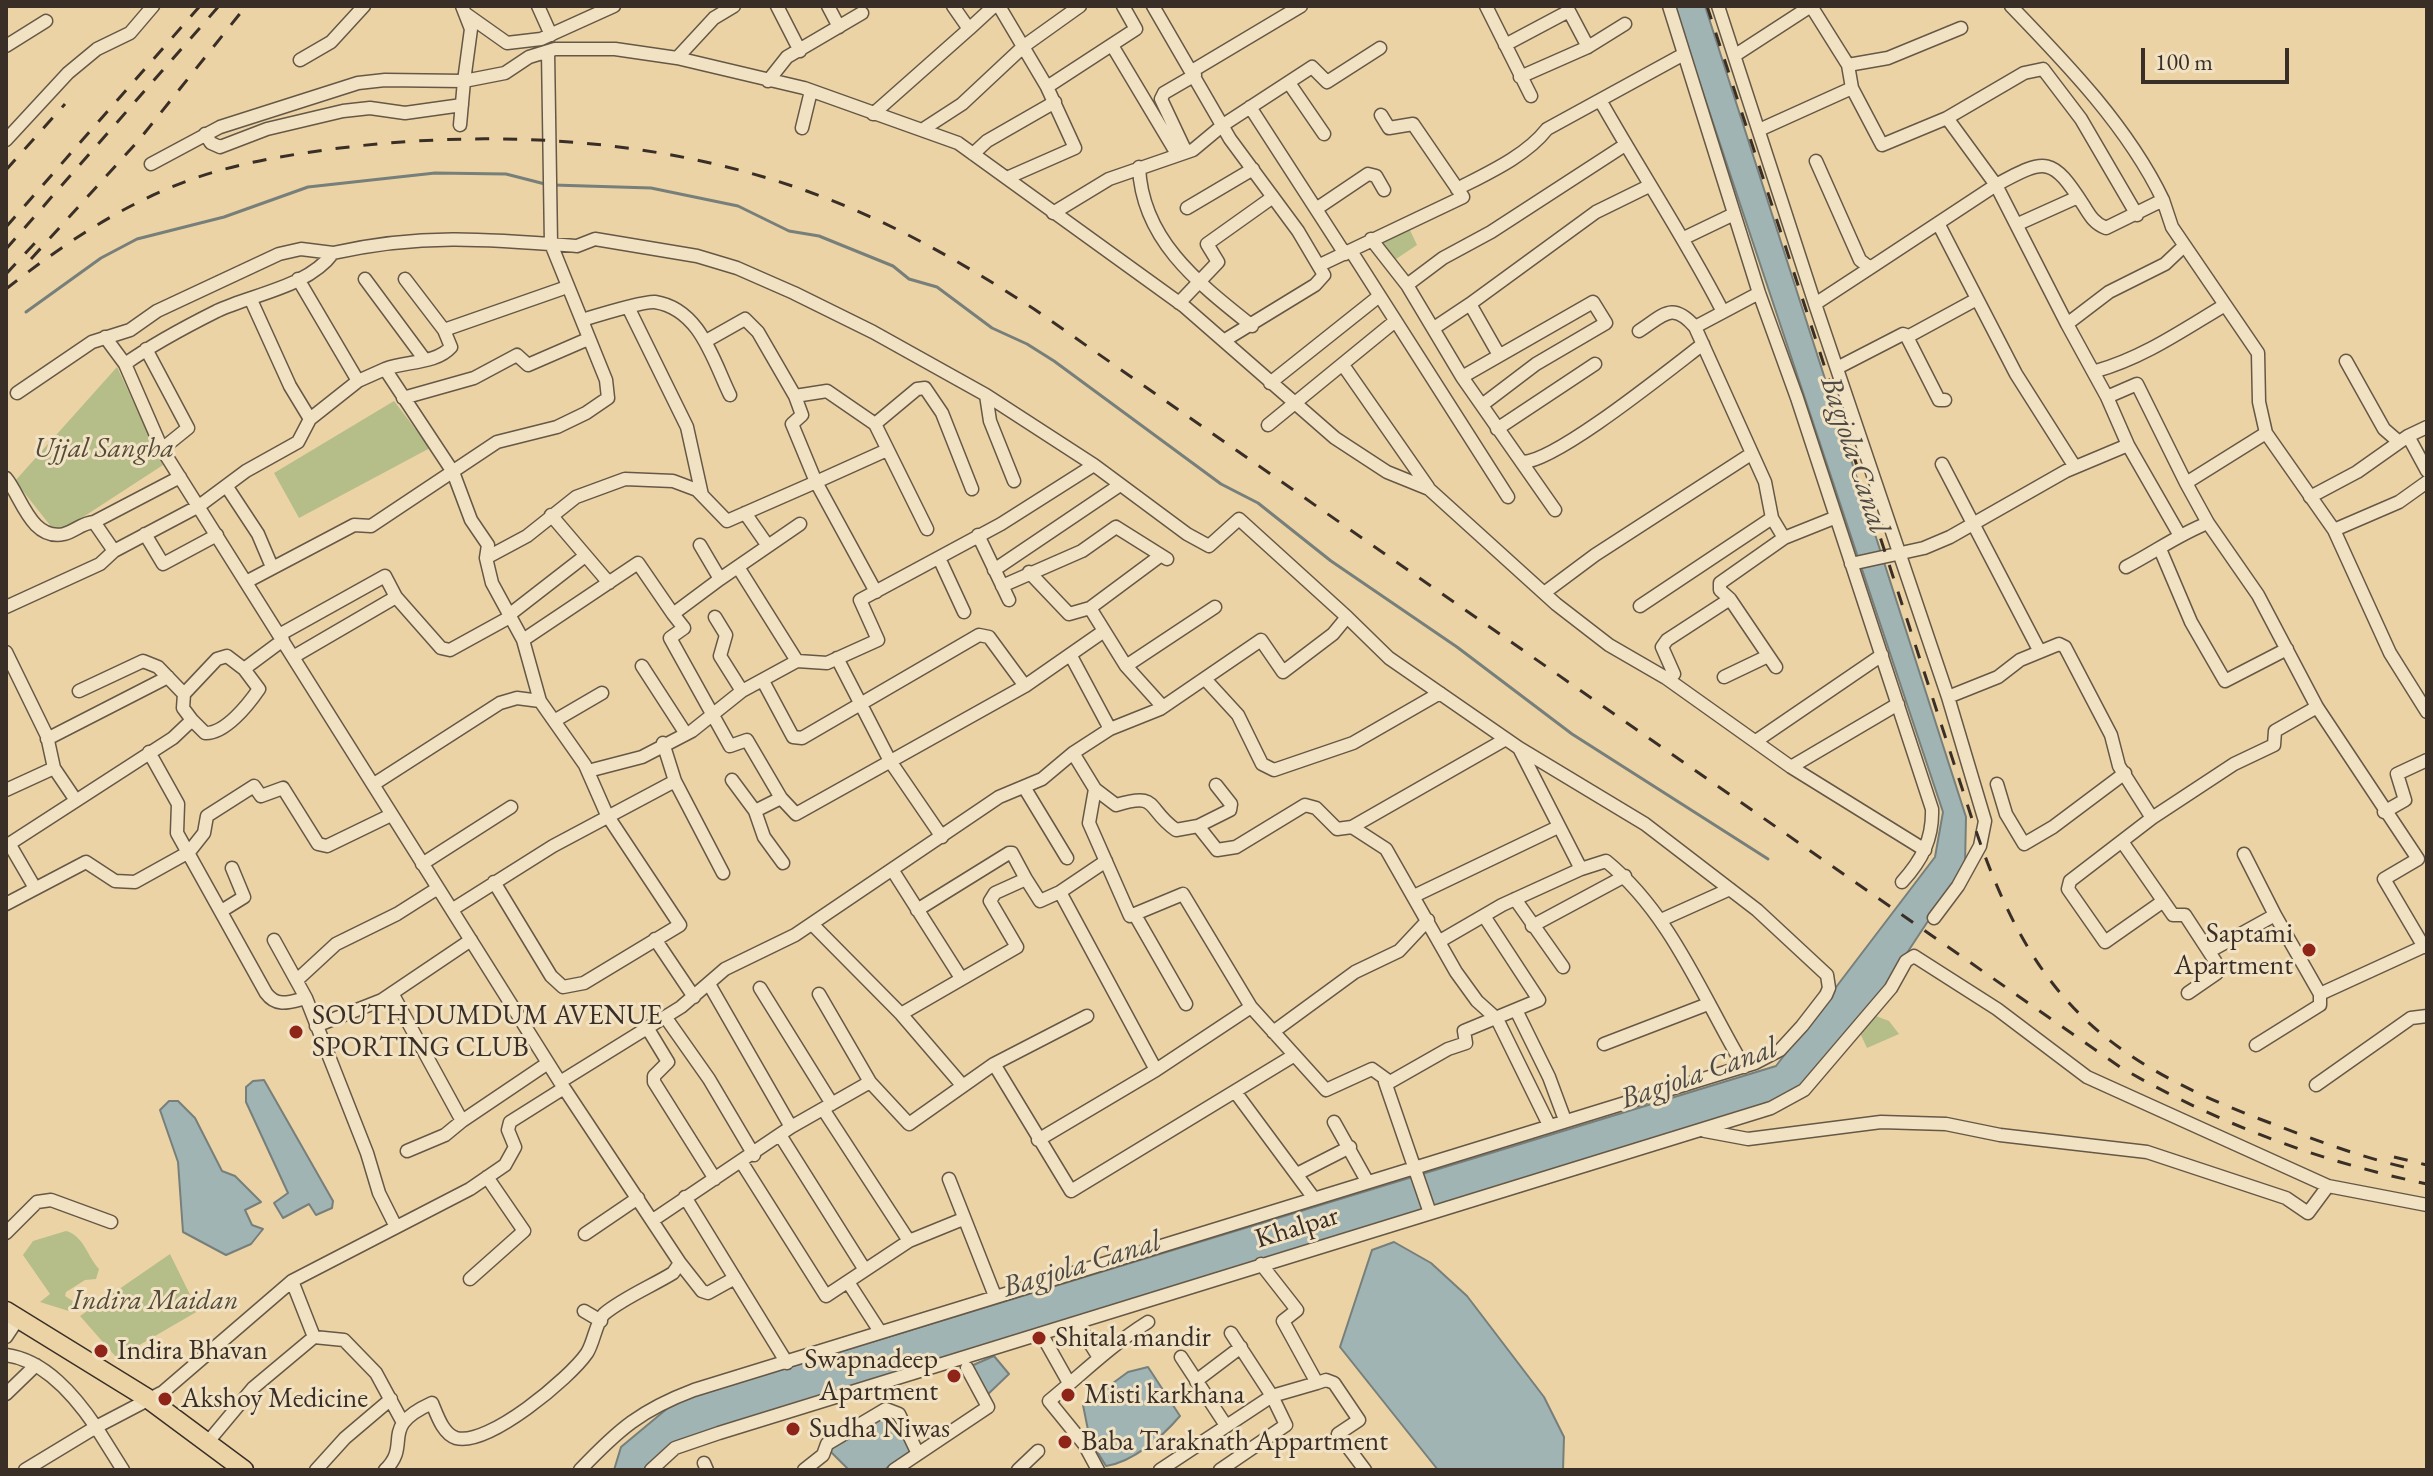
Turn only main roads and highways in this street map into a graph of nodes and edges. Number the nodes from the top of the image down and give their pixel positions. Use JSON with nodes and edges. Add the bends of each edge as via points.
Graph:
{"nodes":[{"id":1,"x":12,"y":1315,"type":"edge"},
{"id":2,"x":242,"y":1470,"type":"edge"}],
"edges":[{"from":1,"to":2,"type":"main road","via":[[147,1398]]}]}
